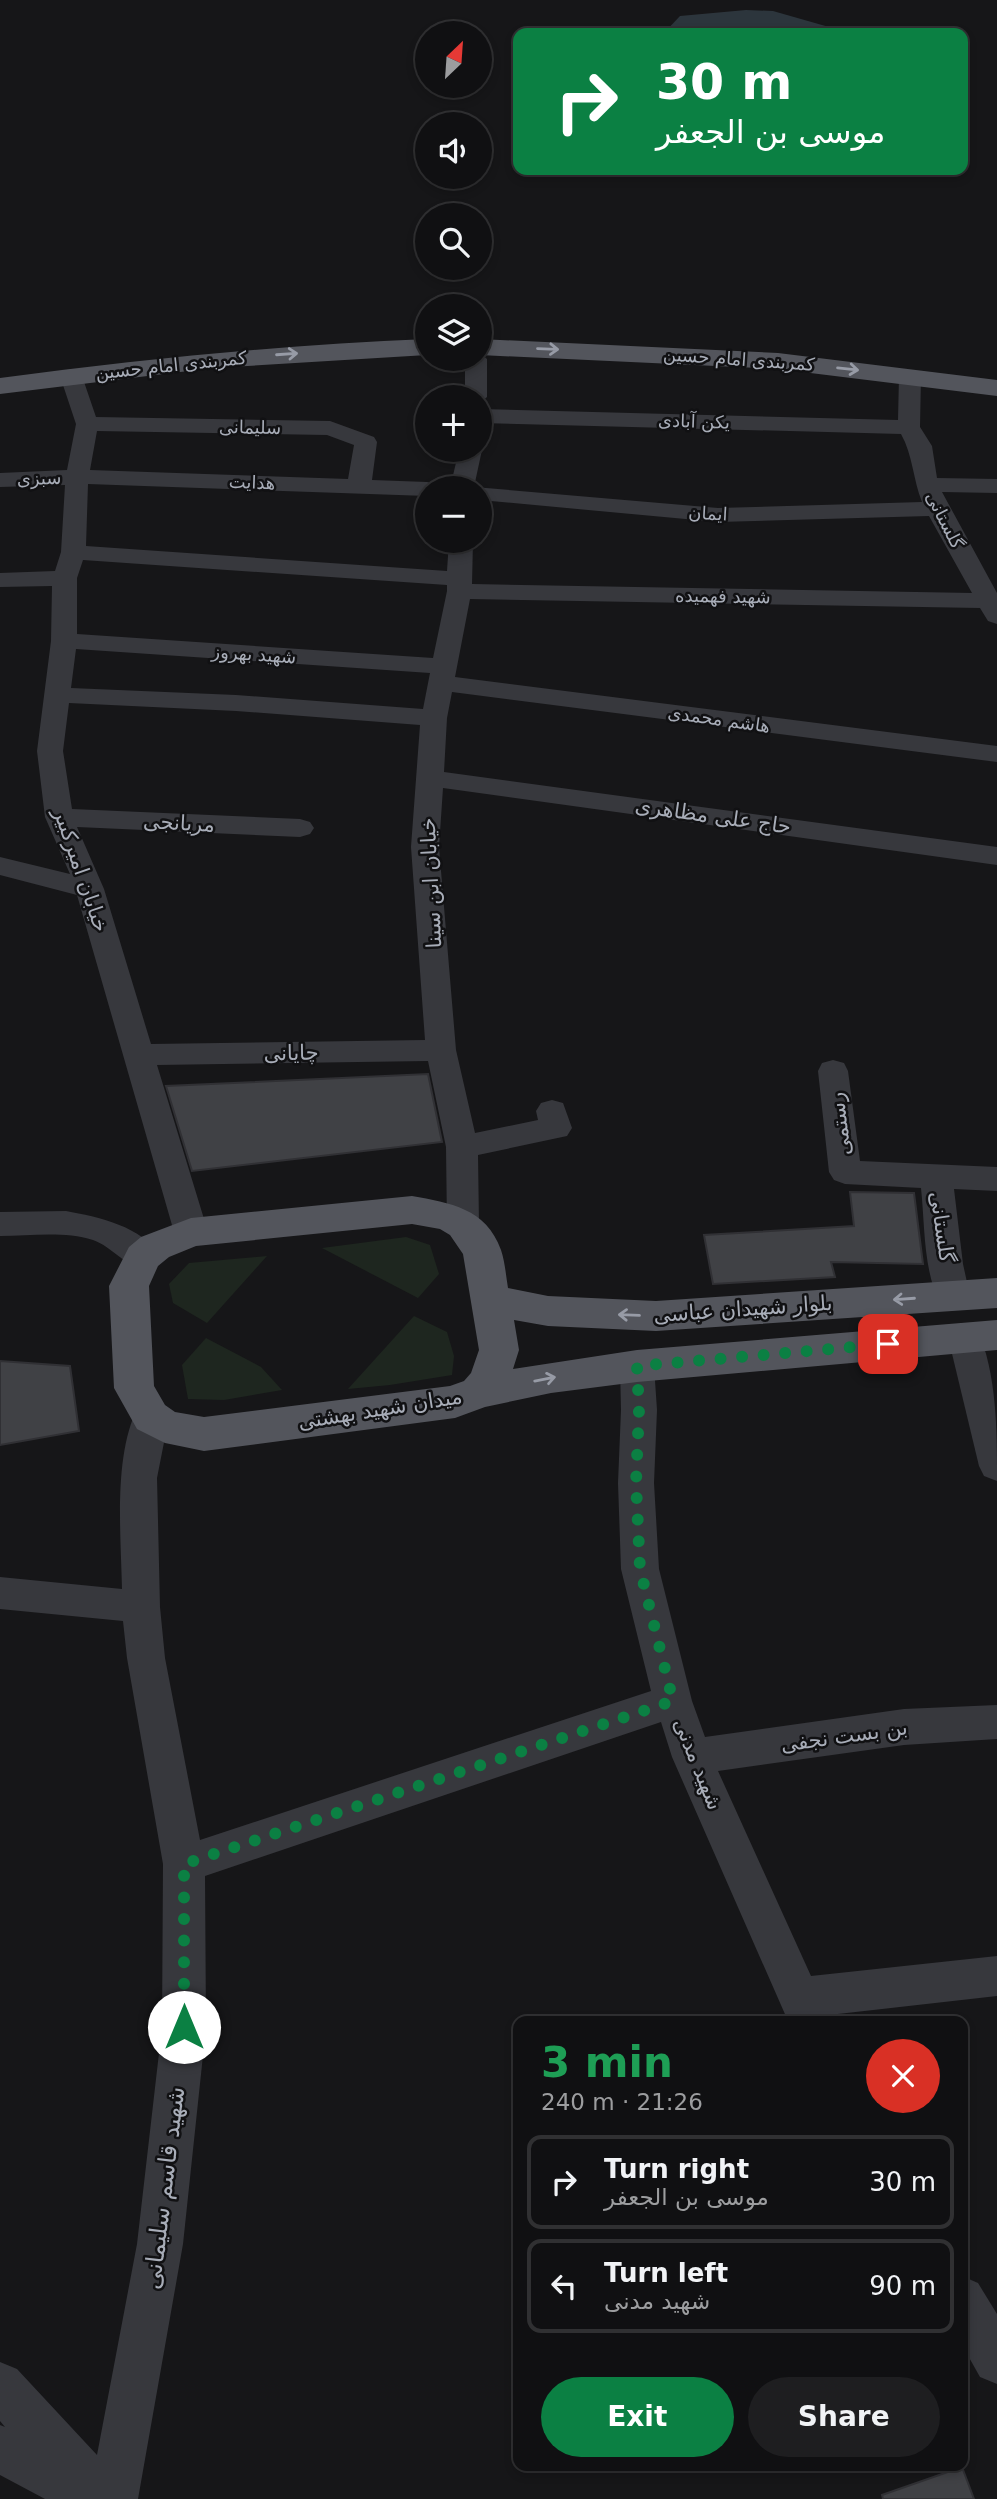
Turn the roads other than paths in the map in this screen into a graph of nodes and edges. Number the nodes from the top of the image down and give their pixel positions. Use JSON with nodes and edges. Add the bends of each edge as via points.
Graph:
{"nodes":[{"id":1,"x":415,"y":327,"type":"edge"},
{"id":2,"x":492,"y":327,"type":"edge"},
{"id":3,"x":492,"y":347,"type":"edge"},
{"id":4,"x":415,"y":348,"type":"edge"},
{"id":5,"x":885,"y":350,"type":"dead end"},
{"id":6,"x":0,"y":362,"type":"edge"},
{"id":7,"x":910,"y":364,"type":"junction"},
{"id":8,"x":997,"y":365,"type":"edge"},
{"id":9,"x":71,"y":376,"type":"junction"},
{"id":10,"x":0,"y":386,"type":"edge"},
{"id":11,"x":997,"y":388,"type":"edge"},
{"id":12,"x":492,"y":416,"type":"edge"},
{"id":13,"x":87,"y":424,"type":"junction"},
{"id":14,"x":909,"y":427,"type":"junction"},
{"id":15,"x":77,"y":477,"type":"junction"},
{"id":16,"x":0,"y":480,"type":"edge"},
{"id":17,"x":359,"y":485,"type":"junction"},
{"id":18,"x":927,"y":485,"type":"junction"},
{"id":19,"x":997,"y":486,"type":"edge"},
{"id":20,"x":415,"y":488,"type":"edge"},
{"id":21,"x":492,"y":494,"type":"edge"},
{"id":22,"x":937,"y":509,"type":"junction"},
{"id":23,"x":460,"y":553,"type":"edge"},
{"id":24,"x":69,"y":565,"type":"junction"},
{"id":25,"x":0,"y":580,"type":"edge"},
{"id":26,"x":459,"y":585,"type":"junction"},
{"id":27,"x":994,"y":606,"type":"edge"},
{"id":28,"x":64,"y":641,"type":"junction"},
{"id":29,"x":442,"y":674,"type":"junction"},
{"id":30,"x":59,"y":695,"type":"junction"},
{"id":31,"x":434,"y":718,"type":"junction"},
{"id":32,"x":997,"y":754,"type":"edge"},
{"id":33,"x":429,"y":778,"type":"junction"},
{"id":34,"x":59,"y":817,"type":"junction"},
{"id":35,"x":300,"y":828,"type":"dead end"},
{"id":36,"x":997,"y":856,"type":"edge"},
{"id":37,"x":0,"y":866,"type":"edge"},
{"id":38,"x":90,"y":889,"type":"junction"},
{"id":39,"x":442,"y":1050,"type":"junction"},
{"id":40,"x":140,"y":1055,"type":"junction"},
{"id":41,"x":833,"y":1070,"type":"dead end"},
{"id":42,"x":552,"y":1111,"type":"dead end"},
{"id":43,"x":462,"y":1147,"type":"junction"},
{"id":44,"x":936,"y":1177,"type":"junction"},
{"id":45,"x":997,"y":1178,"type":"edge"},
{"id":46,"x":0,"y":1224,"type":"edge"},
{"id":47,"x":463,"y":1225,"type":"junction"},
{"id":48,"x":191,"y":1232,"type":"junction"},
{"id":49,"x":143,"y":1257,"type":"junction"},
{"id":50,"x":997,"y":1293,"type":"edge"},
{"id":51,"x":953,"y":1296,"type":"junction"},
{"id":52,"x":491,"y":1300,"type":"junction"},
{"id":53,"x":981,"y":1336,"type":"edge"},
{"id":54,"x":637,"y":1366,"type":"junction"},
{"id":55,"x":478,"y":1392,"type":"junction"},
{"id":56,"x":151,"y":1417,"type":"junction"},
{"id":57,"x":997,"y":1466,"type":"edge"},
{"id":58,"x":0,"y":1593,"type":"edge"},
{"id":59,"x":141,"y":1607,"type":"junction"},
{"id":60,"x":673,"y":1701,"type":"junction"},
{"id":61,"x":997,"y":1722,"type":"edge"},
{"id":62,"x":692,"y":1757,"type":"junction"},
{"id":63,"x":184,"y":1864,"type":"junction"},
{"id":64,"x":997,"y":1976,"type":"edge"},
{"id":65,"x":804,"y":2010,"type":"edge"},
{"id":66,"x":968,"y":2309,"type":"edge"},
{"id":67,"x":997,"y":2360,"type":"edge"},
{"id":68,"x":0,"y":2386,"type":"edge"},
{"id":69,"x":0,"y":2449,"type":"edge"},
{"id":70,"x":96,"y":2499,"type":"edge"},
{"id":71,"x":104,"y":2499,"type":"edge"},
{"id":72,"x":113,"y":2499,"type":"edge"}],
"edges":[{"from":1,"to":6,"type":"main road","name":"کمربندی امام حسین","via":[[218,336]]},
{"from":2,"to":5,"type":"main road","name":"کمربندی امام حسین","via":[[668,331]]},
{"from":3,"to":7,"type":"main road","name":"کمربندی امام حسین","one_way":true},
{"from":9,"to":4,"type":"main road","name":"کمربندی امام حسین","one_way":true,"via":[[234,358]]},
{"from":7,"to":8,"type":"main road","name":"کمربندی امام حسین"},
{"from":7,"to":11,"type":"main road","name":"کمربندی امام حسین"},
{"from":7,"to":14,"type":"street","name":"گلستانی"},
{"from":9,"to":10,"type":"main road","name":"کمربندی امام حسین"},
{"from":9,"to":13,"type":"street","name":"خیابان امیرکبیر"},
{"from":12,"to":14,"type":"street","name":"یکن آبادی"},
{"from":13,"to":15,"type":"street","name":"خیابان امیرکبیر"},
{"from":13,"to":17,"type":"street","name":"سلیمانی","via":[[330,428],[366,442]]},
{"from":14,"to":18,"type":"street","name":"گلستانی","via":[[920,446]]},
{"from":15,"to":16,"type":"street","name":"سبزی"},
{"from":15,"to":17,"type":"street","name":"هدایت"},
{"from":15,"to":24,"type":"street","name":"خیابان امیرکبیر"},
{"from":17,"to":20,"type":"street","name":"هدایت"},
{"from":18,"to":19,"type":"street"},
{"from":18,"to":22,"type":"street","name":"گلستانی"},
{"from":21,"to":22,"type":"street","name":"ایمان","via":[[718,515]]},
{"from":22,"to":27,"type":"street","name":"گلستانی"},
{"from":23,"to":26,"type":"street","name":"خیابان ابن سینا"},
{"from":24,"to":25,"type":"street","name":"شهید فهمیده"},
{"from":24,"to":26,"type":"street","name":"شهید فهمیده"},
{"from":24,"to":28,"type":"street","name":"خیابان امیرکبیر"},
{"from":26,"to":27,"type":"street","name":"شهید فهمیده"},
{"from":26,"to":29,"type":"street","name":"خیابان ابن سینا"},
{"from":28,"to":29,"type":"street","name":"شهید بهروز"},
{"from":28,"to":30,"type":"street","name":"خیابان امیرکبیر"},
{"from":29,"to":31,"type":"street","name":"خیابان ابن سینا"},
{"from":29,"to":32,"type":"street","name":"هاشم محمدی"},
{"from":30,"to":31,"type":"street"},
{"from":30,"to":34,"type":"street","name":"خیابان امیرکبیر","via":[[50,751]]},
{"from":31,"to":33,"type":"street","name":"خیابان ابن سینا"},
{"from":33,"to":36,"type":"street","name":"حاج علی مظاهری"},
{"from":33,"to":39,"type":"street","name":"خیابان ابن سینا","via":[[425,847]]},
{"from":34,"to":35,"type":"street","name":"مریانجی"},
{"from":34,"to":38,"type":"street","name":"خیابان امیرکبیر"},
{"from":37,"to":38,"type":"street"},
{"from":38,"to":40,"type":"street","name":"خیابان امیرکبیر"},
{"from":39,"to":40,"type":"street","name":"چایانی"},
{"from":39,"to":43,"type":"street","name":"خیابان ابن سینا"},
{"from":40,"to":48,"type":"street","name":"خیابان امیرکبیر"},
{"from":41,"to":44,"type":"street","name":"رستمی","via":[[845,1172]]},
{"from":42,"to":43,"type":"street","via":[[556,1128]]},
{"from":43,"to":47,"type":"street","name":"خیابان ابن سینا"},
{"from":44,"to":45,"type":"street","name":"گلستانی"},
{"from":44,"to":51,"type":"street","name":"گلستانی"},
{"from":46,"to":49,"type":"street","via":[[66,1223],[103,1230]]},
{"from":47,"to":48,"type":"main road","via":[[449,1217],[412,1210]]},
{"from":47,"to":52,"type":"main road","name":"میدان شهید بهشتی","via":[[482,1250]]},
{"from":48,"to":49,"type":"main road"},
{"from":49,"to":56,"type":"main road","via":[[130,1286],[134,1388]]},
{"from":50,"to":51,"type":"main road","name":"بلوار شهیدان عباسی"},
{"from":51,"to":52,"type":"main road","name":"بلوار شهیدان عباسی","one_way":true,"via":[[656,1316],[548,1311]]},
{"from":52,"to":55,"type":"main road","name":"میدان شهید بهشتی","via":[[499,1350],[489,1381]]},
{"from":53,"to":54,"type":"main road"},
{"from":53,"to":57,"type":"street"},
{"from":55,"to":54,"type":"main road","one_way":true},
{"from":54,"to":60,"type":"street","name":"شهید مدنی","via":[[640,1569]]},
{"from":55,"to":56,"type":"main road","name":"میدان شهید بهشتی","via":[[455,1402],[204,1434],[164,1426]]},
{"from":56,"to":59,"type":"street","name":"شهید قاسم سلیمانی","via":[[139,1478]]},
{"from":58,"to":59,"type":"street"},
{"from":59,"to":63,"type":"street","name":"شهید قاسم سلیمانی"},
{"from":60,"to":62,"type":"street","name":"شهید مدنی"},
{"from":60,"to":63,"type":"street"},
{"from":61,"to":62,"type":"street","name":"بن بست نجفی","via":[[904,1727]]},
{"from":62,"to":65,"type":"street","name":"شهید مدنی"},
{"from":63,"to":72,"type":"street","name":"شهید قاسم سلیمانی","via":[[184,2027],[160,2244]]},
{"from":64,"to":65,"type":"street"},
{"from":66,"to":67,"type":"street"},
{"from":68,"to":71,"type":"street"},
{"from":69,"to":70,"type":"street"}]}
